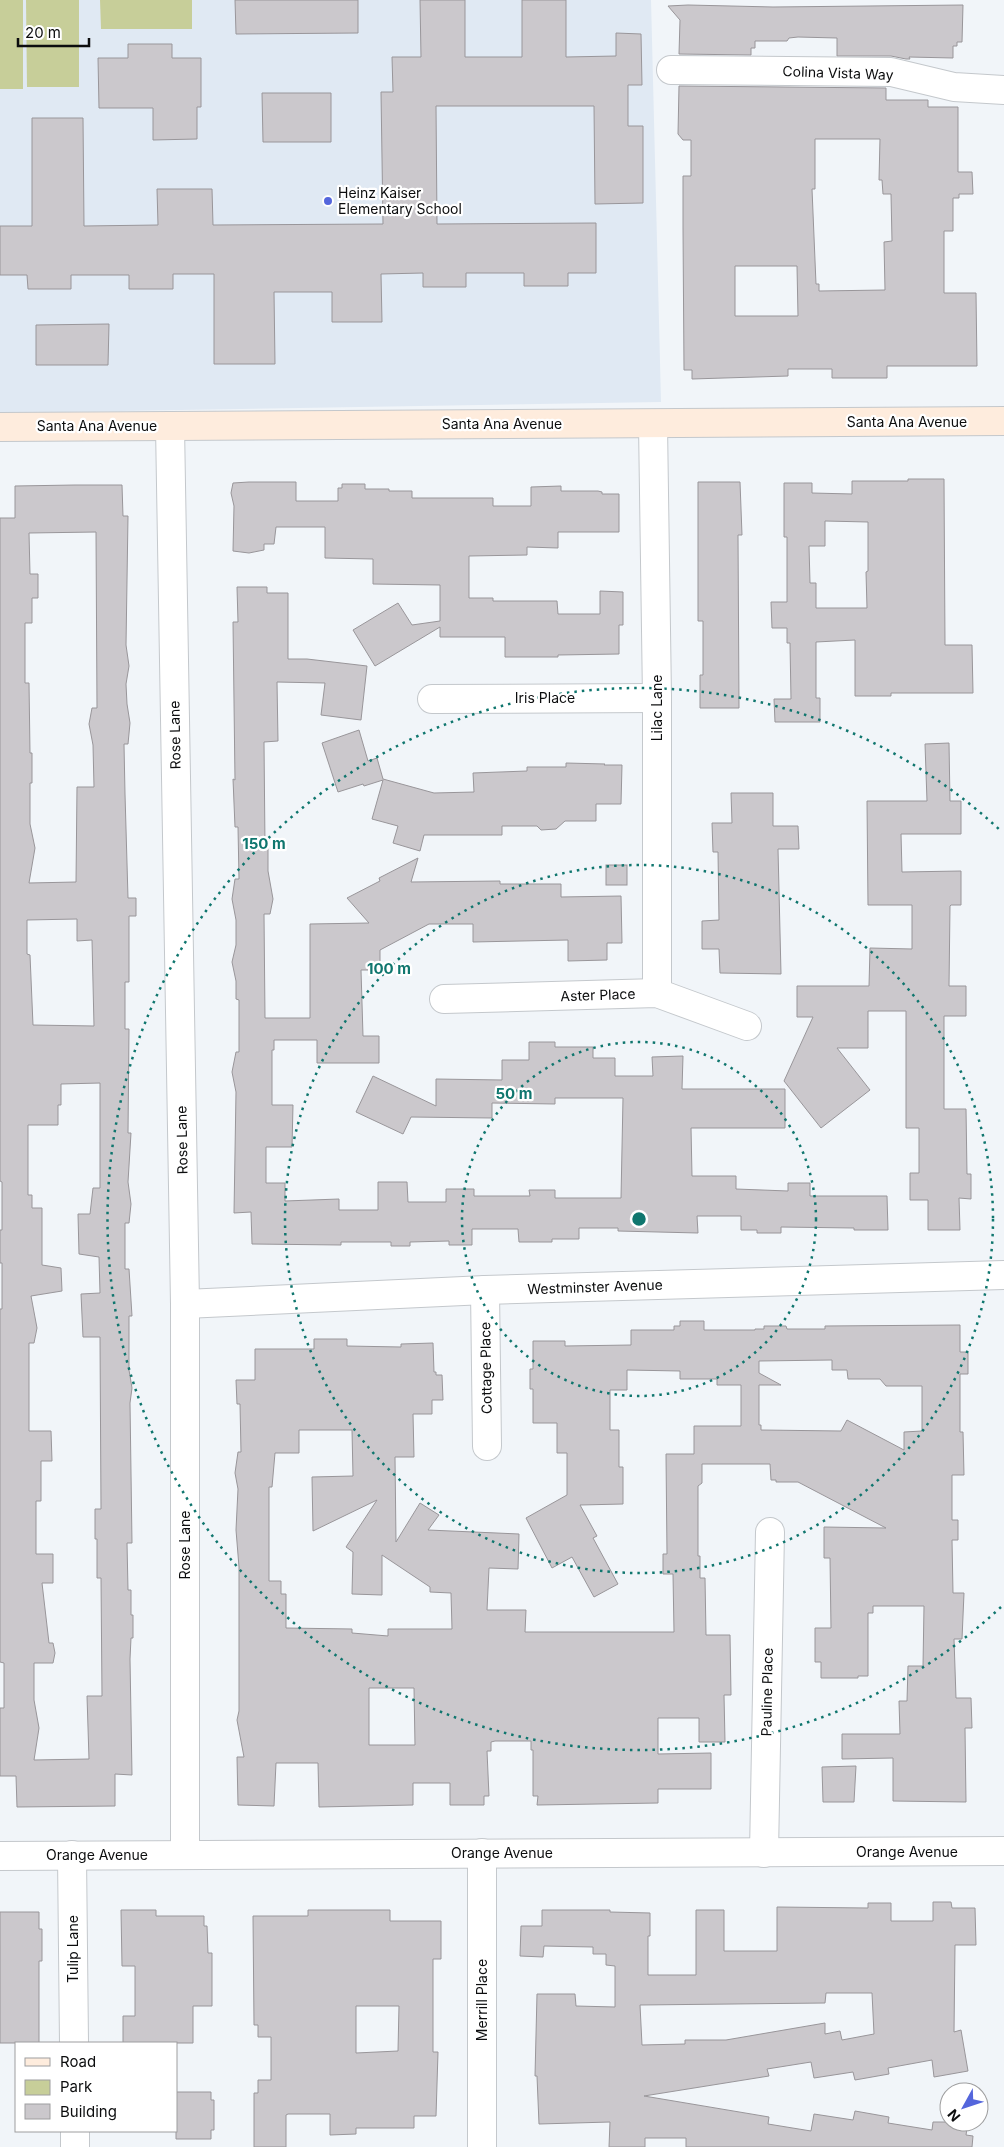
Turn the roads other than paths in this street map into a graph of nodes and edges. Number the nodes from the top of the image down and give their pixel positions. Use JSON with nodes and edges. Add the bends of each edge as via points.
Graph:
{"nodes":[{"id":1,"x":671,"y":70,"type":"dead end"},
{"id":2,"x":1004,"y":90,"type":"edge"},
{"id":3,"x":1004,"y":421,"type":"edge"},
{"id":4,"x":653,"y":424,"type":"junction"},
{"id":5,"x":170,"y":426,"type":"junction"},
{"id":6,"x":0,"y":427,"type":"edge"},
{"id":7,"x":657,"y":698,"type":"junction"},
{"id":8,"x":432,"y":699,"type":"dead end"},
{"id":9,"x":657,"y":993,"type":"junction"},
{"id":10,"x":444,"y":999,"type":"dead end"},
{"id":11,"x":747,"y":1026,"type":"dead end"},
{"id":12,"x":1004,"y":1275,"type":"edge"},
{"id":13,"x":485,"y":1290,"type":"junction"},
{"id":14,"x":185,"y":1304,"type":"junction"},
{"id":15,"x":487,"y":1446,"type":"dead end"},
{"id":16,"x":770,"y":1532,"type":"dead end"},
{"id":17,"x":1004,"y":1851,"type":"edge"},
{"id":18,"x":764,"y":1852,"type":"junction"},
{"id":19,"x":482,"y":1854,"type":"junction"},
{"id":20,"x":72,"y":1855,"type":"junction"},
{"id":21,"x":185,"y":1855,"type":"junction"},
{"id":22,"x":0,"y":1856,"type":"edge"},
{"id":23,"x":74,"y":2042,"type":"edge"},
{"id":24,"x":75,"y":2132,"type":"edge"},
{"id":25,"x":75,"y":2147,"type":"edge"},
{"id":26,"x":482,"y":2147,"type":"edge"}],
"edges":[{"from":1,"to":2,"type":"street","name":"Colina Vista Way","via":[[891,72],[954,88]]},
{"from":3,"to":4,"type":"street","name":"Santa Ana Avenue"},
{"from":4,"to":5,"type":"street","name":"Santa Ana Avenue"},
{"from":4,"to":7,"type":"street","name":"Lilac Lane"},
{"from":5,"to":6,"type":"street","name":"Santa Ana Avenue"},
{"from":5,"to":14,"type":"street","name":"Rose Lane"},
{"from":7,"to":8,"type":"street","name":"Iris Place"},
{"from":7,"to":9,"type":"street","name":"Lilac Lane"},
{"from":9,"to":10,"type":"street","name":"Aster Place"},
{"from":9,"to":11,"type":"street","name":"Aster Place"},
{"from":12,"to":13,"type":"street","name":"Westminster Avenue"},
{"from":13,"to":14,"type":"street","name":"Westminster Avenue"},
{"from":13,"to":15,"type":"street","name":"Cottage Place"},
{"from":14,"to":21,"type":"street","name":"Rose Lane"},
{"from":16,"to":18,"type":"street","name":"Pauline Place"},
{"from":17,"to":18,"type":"street","name":"Orange Avenue"},
{"from":18,"to":19,"type":"street","name":"Orange Avenue"},
{"from":19,"to":21,"type":"street","name":"Orange Avenue"},
{"from":19,"to":26,"type":"street","name":"Merrill Place"},
{"from":20,"to":21,"type":"street","name":"Orange Avenue"},
{"from":20,"to":22,"type":"street","name":"Orange Avenue"},
{"from":20,"to":23,"type":"street","name":"Tulip Lane"},
{"from":24,"to":25,"type":"street"}]}
